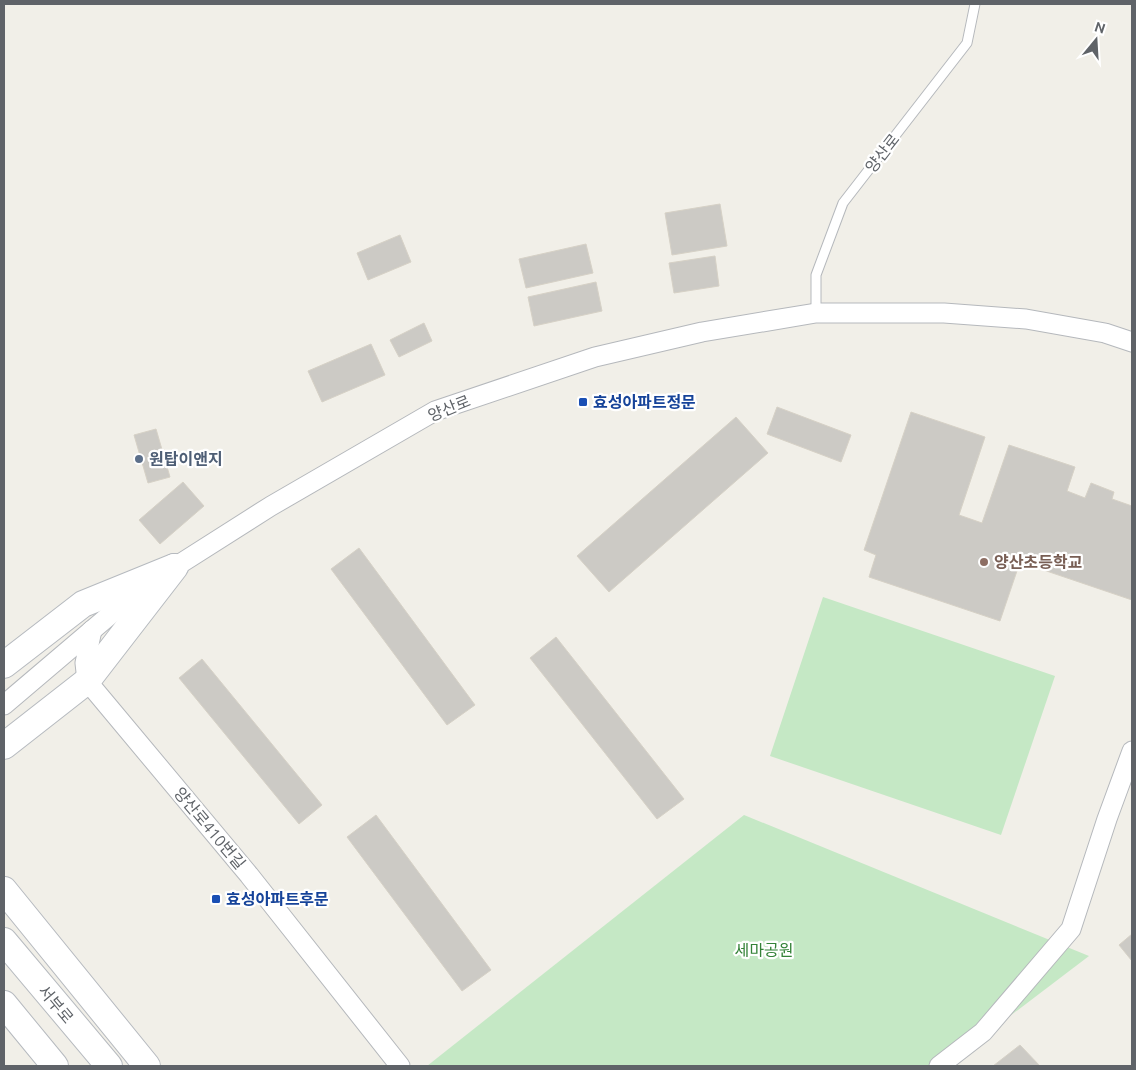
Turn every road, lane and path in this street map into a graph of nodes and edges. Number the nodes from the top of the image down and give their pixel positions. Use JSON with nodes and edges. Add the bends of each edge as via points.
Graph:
{"nodes":[{"id":1,"x":975,"y":4,"type":"edge"},
{"id":2,"x":816,"y":313,"type":"junction"},
{"id":3,"x":1132,"y":342,"type":"edge"},
{"id":4,"x":175,"y":567,"type":"junction"},
{"id":5,"x":92,"y":630,"type":"junction"},
{"id":6,"x":4,"y":665,"type":"edge"},
{"id":7,"x":88,"y":681,"type":"junction"},
{"id":8,"x":4,"y":705,"type":"edge"},
{"id":9,"x":4,"y":746,"type":"edge"},
{"id":10,"x":1132,"y":751,"type":"edge"},
{"id":11,"x":4,"y":890,"type":"edge"},
{"id":12,"x":4,"y":941,"type":"edge"},
{"id":13,"x":4,"y":1004,"type":"edge"},
{"id":14,"x":55,"y":1066,"type":"edge"},
{"id":15,"x":109,"y":1066,"type":"edge"},
{"id":16,"x":148,"y":1066,"type":"edge"},
{"id":17,"x":400,"y":1066,"type":"edge"},
{"id":18,"x":939,"y":1066,"type":"edge"}],
"edges":[{"from":1,"to":2,"type":"lane","name":"양산로","via":[[967,44],[843,203],[816,274]]},
{"from":2,"to":3,"type":"street","name":"양산로","via":[[944,312],[1026,319]]},
{"from":2,"to":4,"type":"street","name":"양산로","via":[[702,332],[595,357],[435,411],[271,506]]},
{"from":4,"to":5,"type":"street","name":"양산로"},
{"from":4,"to":6,"type":"main road","via":[[83,604]]},
{"from":4,"to":7,"type":"main road"},
{"from":5,"to":7,"type":"street","via":[[85,663]]},
{"from":5,"to":8,"type":"street","name":"양산로"},
{"from":7,"to":9,"type":"main road"},
{"from":7,"to":17,"type":"street","name":"양산로410번길","via":[[249,875]]},
{"from":10,"to":18,"type":"street","via":[[1071,929],[983,1032]]},
{"from":11,"to":16,"type":"main road"},
{"from":12,"to":15,"type":"main road","name":"서부로"},
{"from":13,"to":14,"type":"main road"}]}
